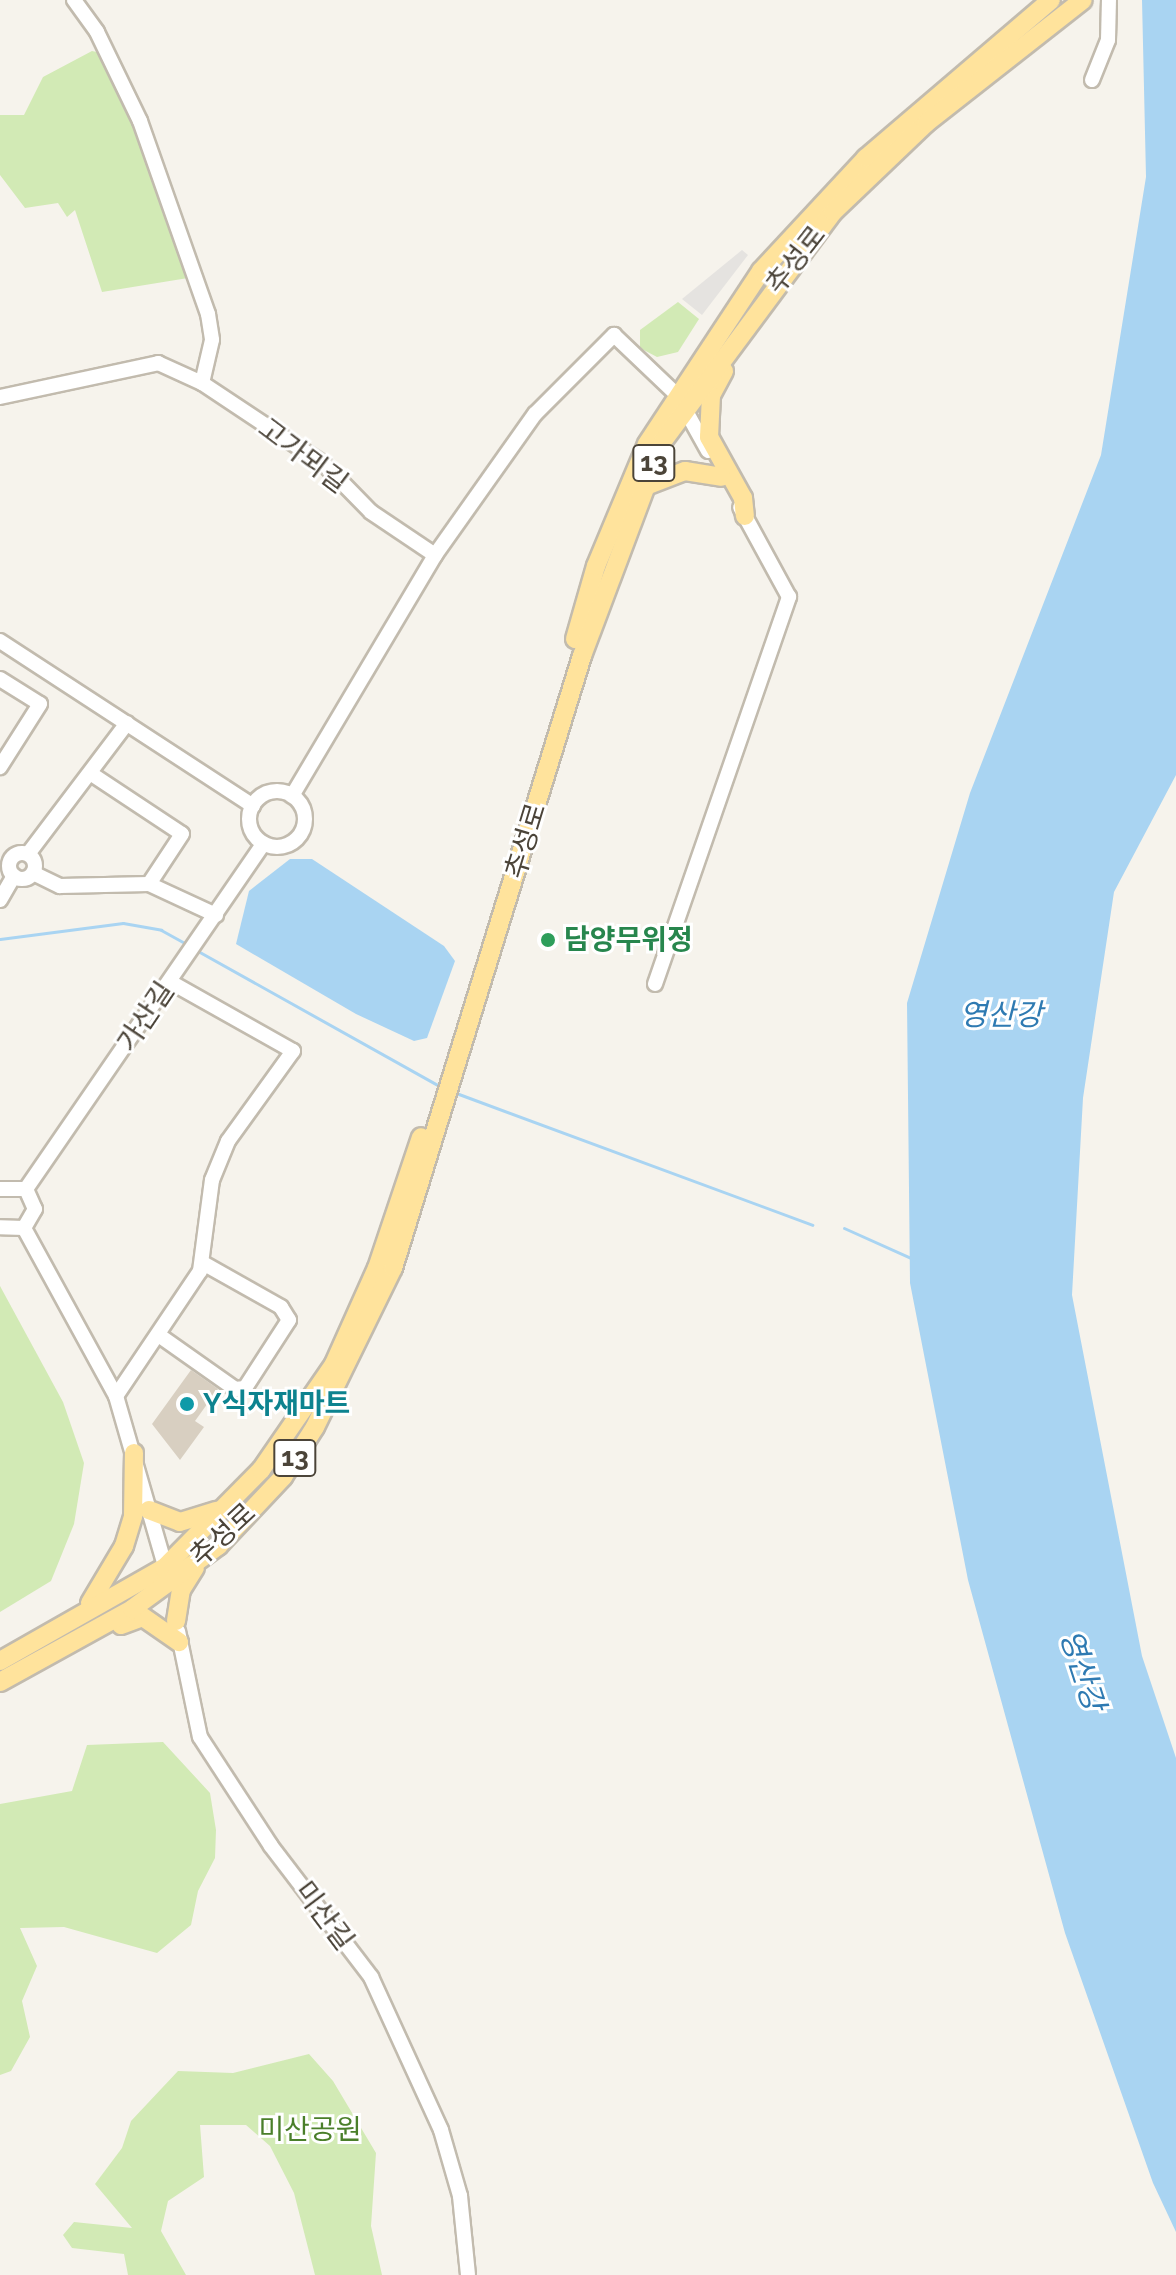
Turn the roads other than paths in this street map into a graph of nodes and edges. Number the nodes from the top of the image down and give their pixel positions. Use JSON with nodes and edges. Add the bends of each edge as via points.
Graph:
{"nodes":[{"id":1,"x":74,"y":0,"type":"edge"},
{"id":2,"x":1051,"y":0,"type":"edge"},
{"id":3,"x":1083,"y":0,"type":"edge"},
{"id":4,"x":1109,"y":0,"type":"edge"},
{"id":5,"x":1092,"y":80,"type":"dead end"},
{"id":6,"x":808,"y":244,"type":"junction"},
{"id":7,"x":202,"y":383,"type":"junction"},
{"id":8,"x":0,"y":397,"type":"edge"},
{"id":9,"x":681,"y":400,"type":"junction"},
{"id":10,"x":722,"y":477,"type":"junction"},
{"id":11,"x":643,"y":487,"type":"junction"},
{"id":12,"x":745,"y":516,"type":"junction"},
{"id":13,"x":435,"y":555,"type":"junction"},
{"id":14,"x":0,"y":641,"type":"edge"},
{"id":15,"x":0,"y":679,"type":"edge"},
{"id":16,"x":127,"y":723,"type":"junction"},
{"id":17,"x":0,"y":767,"type":"edge"},
{"id":18,"x":90,"y":773,"type":"junction"},
{"id":19,"x":292,"y":796,"type":"junction"},
{"id":20,"x":253,"y":806,"type":"junction"},
{"id":21,"x":263,"y":844,"type":"junction"},
{"id":22,"x":6,"y":854,"type":"edge"},
{"id":23,"x":28,"y":854,"type":"junction"},
{"id":24,"x":33,"y":873,"type":"junction"},
{"id":25,"x":14,"y":876,"type":"junction"},
{"id":26,"x":149,"y":884,"type":"junction"},
{"id":27,"x":0,"y":900,"type":"edge"},
{"id":28,"x":216,"y":915,"type":"junction"},
{"id":29,"x":169,"y":981,"type":"junction"},
{"id":30,"x":655,"y":984,"type":"dead end"},
{"id":31,"x":450,"y":1066,"type":"junction"},
{"id":32,"x":435,"y":1112,"type":"junction"},
{"id":33,"x":0,"y":1189,"type":"edge"},
{"id":34,"x":26,"y":1189,"type":"junction"},
{"id":35,"x":0,"y":1227,"type":"edge"},
{"id":36,"x":24,"y":1228,"type":"junction"},
{"id":37,"x":203,"y":1263,"type":"junction"},
{"id":38,"x":160,"y":1336,"type":"junction"},
{"id":39,"x":116,"y":1396,"type":"junction"},
{"id":40,"x":134,"y":1453,"type":"junction"},
{"id":41,"x":229,"y":1504,"type":"junction"},
{"id":42,"x":149,"y":1510,"type":"junction"},
{"id":43,"x":201,"y":1559,"type":"junction"},
{"id":44,"x":168,"y":1574,"type":"junction"},
{"id":45,"x":176,"y":1621,"type":"junction"},
{"id":46,"x":70,"y":1623,"type":"junction"},
{"id":47,"x":87,"y":1634,"type":"junction"},
{"id":48,"x":179,"y":1642,"type":"junction"},
{"id":49,"x":0,"y":1661,"type":"edge"},
{"id":50,"x":0,"y":1682,"type":"edge"},
{"id":51,"x":468,"y":2275,"type":"edge"}],
"edges":[{"from":1,"to":7,"type":"street","via":[[97,32],[140,121],[208,314],[212,340]]},
{"from":2,"to":9,"type":"main road","name":"추성로","number":"13","via":[[925,103],[820,205],[761,271]]},
{"from":3,"to":6,"type":"main road","name":"추성로","number":"13","via":[[926,123]]},
{"from":4,"to":5,"type":"street","via":[[1108,40]]},
{"from":6,"to":9,"type":"main road","name":"추성로","number":"13"},
{"from":6,"to":12,"type":"main road","via":[[711,395],[709,437],[743,498]]},
{"from":7,"to":8,"type":"street","name":"고가뫼길","via":[[158,363]]},
{"from":7,"to":13,"type":"street","name":"고가뫼길","via":[[324,464],[371,512]]},
{"from":9,"to":10,"type":"street"},
{"from":9,"to":11,"type":"main road","name":"추성로","number":"13"},
{"from":9,"to":13,"type":"street","via":[[614,335],[535,414]]},
{"from":9,"to":31,"type":"main road","name":"추성로","number":"13","via":[[647,444],[596,566]]},
{"from":10,"to":11,"type":"main road","via":[[685,471]]},
{"from":10,"to":12,"type":"street"},
{"from":11,"to":31,"type":"main road","name":"추성로","number":"13","via":[[582,656]]},
{"from":12,"to":30,"type":"street","via":[[789,597]]},
{"from":13,"to":19,"type":"street"},
{"from":14,"to":16,"type":"street"},
{"from":15,"to":17,"type":"street","via":[[40,704]]},
{"from":16,"to":18,"type":"street"},
{"from":16,"to":20,"type":"street"},
{"from":18,"to":23,"type":"street"},
{"from":18,"to":26,"type":"street","via":[[182,834]]},
{"from":19,"to":20,"type":"street","via":[[275,792]]},
{"from":19,"to":21,"type":"street","via":[[303,810],[301,834],[287,845]]},
{"from":20,"to":21,"type":"street","via":[[251,831]]},
{"from":21,"to":28,"type":"street","name":"가산길"},
{"from":22,"to":23,"type":"street"},
{"from":22,"to":25,"type":"street"},
{"from":23,"to":24,"type":"street"},
{"from":24,"to":25,"type":"street"},
{"from":24,"to":26,"type":"street","via":[[60,886]]},
{"from":25,"to":27,"type":"street"},
{"from":26,"to":28,"type":"street"},
{"from":28,"to":29,"type":"street","name":"가산길"},
{"from":29,"to":34,"type":"street","name":"가산길"},
{"from":29,"to":37,"type":"street","via":[[293,1051],[217,1167]]},
{"from":31,"to":32,"type":"main road","name":"추성로","number":"13"},
{"from":32,"to":41,"type":"main road","name":"추성로","number":"13","via":[[377,1268],[334,1364],[261,1470]]},
{"from":32,"to":43,"type":"main road","name":"추성로","number":"13","via":[[393,1268],[349,1366],[283,1477]]},
{"from":33,"to":34,"type":"street"},
{"from":34,"to":36,"type":"street","via":[[35,1209]]},
{"from":35,"to":36,"type":"street"},
{"from":36,"to":39,"type":"street"},
{"from":37,"to":38,"type":"street"},
{"from":37,"to":38,"type":"street","via":[[281,1307],[289,1320],[245,1388],[235,1389]]},
{"from":38,"to":39,"type":"street"},
{"from":39,"to":40,"type":"street"},
{"from":40,"to":42,"type":"street"},
{"from":40,"to":46,"type":"main road","via":[[133,1516],[124,1546],[103,1590]]},
{"from":41,"to":42,"type":"main road","via":[[180,1522]]},
{"from":41,"to":44,"type":"main road","name":"추성로","number":"13"},
{"from":42,"to":44,"type":"street"},
{"from":43,"to":44,"type":"main road","name":"추성로","number":"13"},
{"from":43,"to":45,"type":"main road","via":[[181,1590]]},
{"from":44,"to":45,"type":"street","name":"미산길"},
{"from":44,"to":46,"type":"main road","name":"추성로","number":"13"},
{"from":44,"to":47,"type":"main road","name":"추성로","number":"13"},
{"from":45,"to":48,"type":"street","name":"미산길"},
{"from":46,"to":49,"type":"main road","name":"추성로","number":"13"},
{"from":47,"to":48,"type":"main road","via":[[143,1617]]},
{"from":47,"to":50,"type":"main road","name":"추성로","number":"13"},
{"from":48,"to":51,"type":"street","name":"미산길","via":[[200,1737],[271,1846],[371,1977],[454,2165]]}]}
